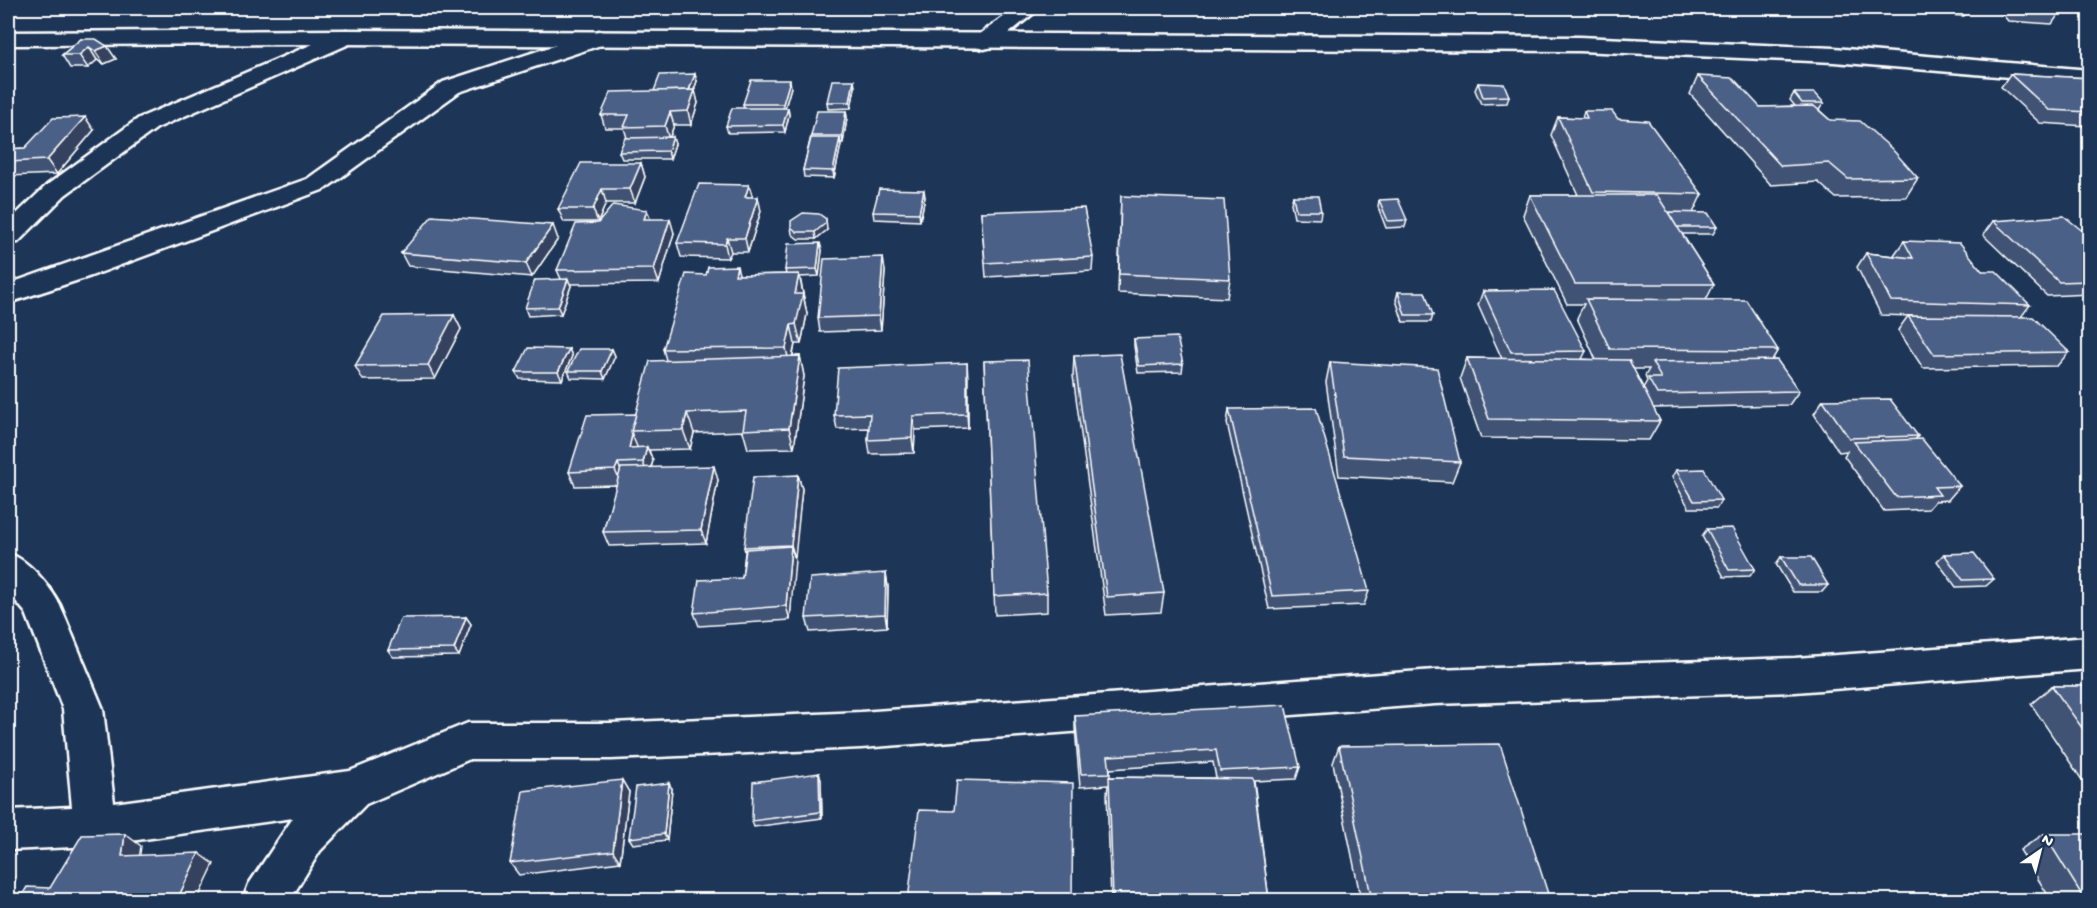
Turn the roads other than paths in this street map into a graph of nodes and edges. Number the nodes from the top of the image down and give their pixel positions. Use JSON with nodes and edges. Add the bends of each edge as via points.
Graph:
{"nodes":[{"id":1,"x":1029,"y":8,"type":"edge"},
{"id":2,"x":346,"y":37,"type":"junction"},
{"id":3,"x":599,"y":38,"type":"junction"},
{"id":4,"x":8,"y":39,"type":"edge"},
{"id":5,"x":984,"y":42,"type":"junction"},
{"id":6,"x":2090,"y":77,"type":"edge"},
{"id":7,"x":8,"y":236,"type":"edge"},
{"id":8,"x":8,"y":294,"type":"edge"},
{"id":9,"x":8,"y":567,"type":"edge"},
{"id":10,"x":2090,"y":653,"type":"edge"},
{"id":11,"x":351,"y":790,"type":"junction"},
{"id":12,"x":95,"y":826,"type":"junction"},
{"id":13,"x":8,"y":830,"type":"edge"},
{"id":14,"x":265,"y":900,"type":"edge"}],
"edges":[{"from":1,"to":5,"type":"street"},
{"from":2,"to":3,"type":"street"},
{"from":2,"to":4,"type":"street"},
{"from":2,"to":7,"type":"street","via":[[148,123],[56,190]]},
{"from":3,"to":5,"type":"street"},
{"from":3,"to":8,"type":"street","via":[[451,87],[316,184]]},
{"from":5,"to":6,"type":"street","via":[[1579,44],[1834,55]]},
{"from":9,"to":12,"type":"street","via":[[41,605],[83,709]]},
{"from":10,"to":11,"type":"street","via":[[1795,675],[1435,687],[861,730],[611,741],[468,741]]},
{"from":11,"to":12,"type":"street"},
{"from":11,"to":14,"type":"street","via":[[305,836]]},
{"from":12,"to":13,"type":"street"}]}
